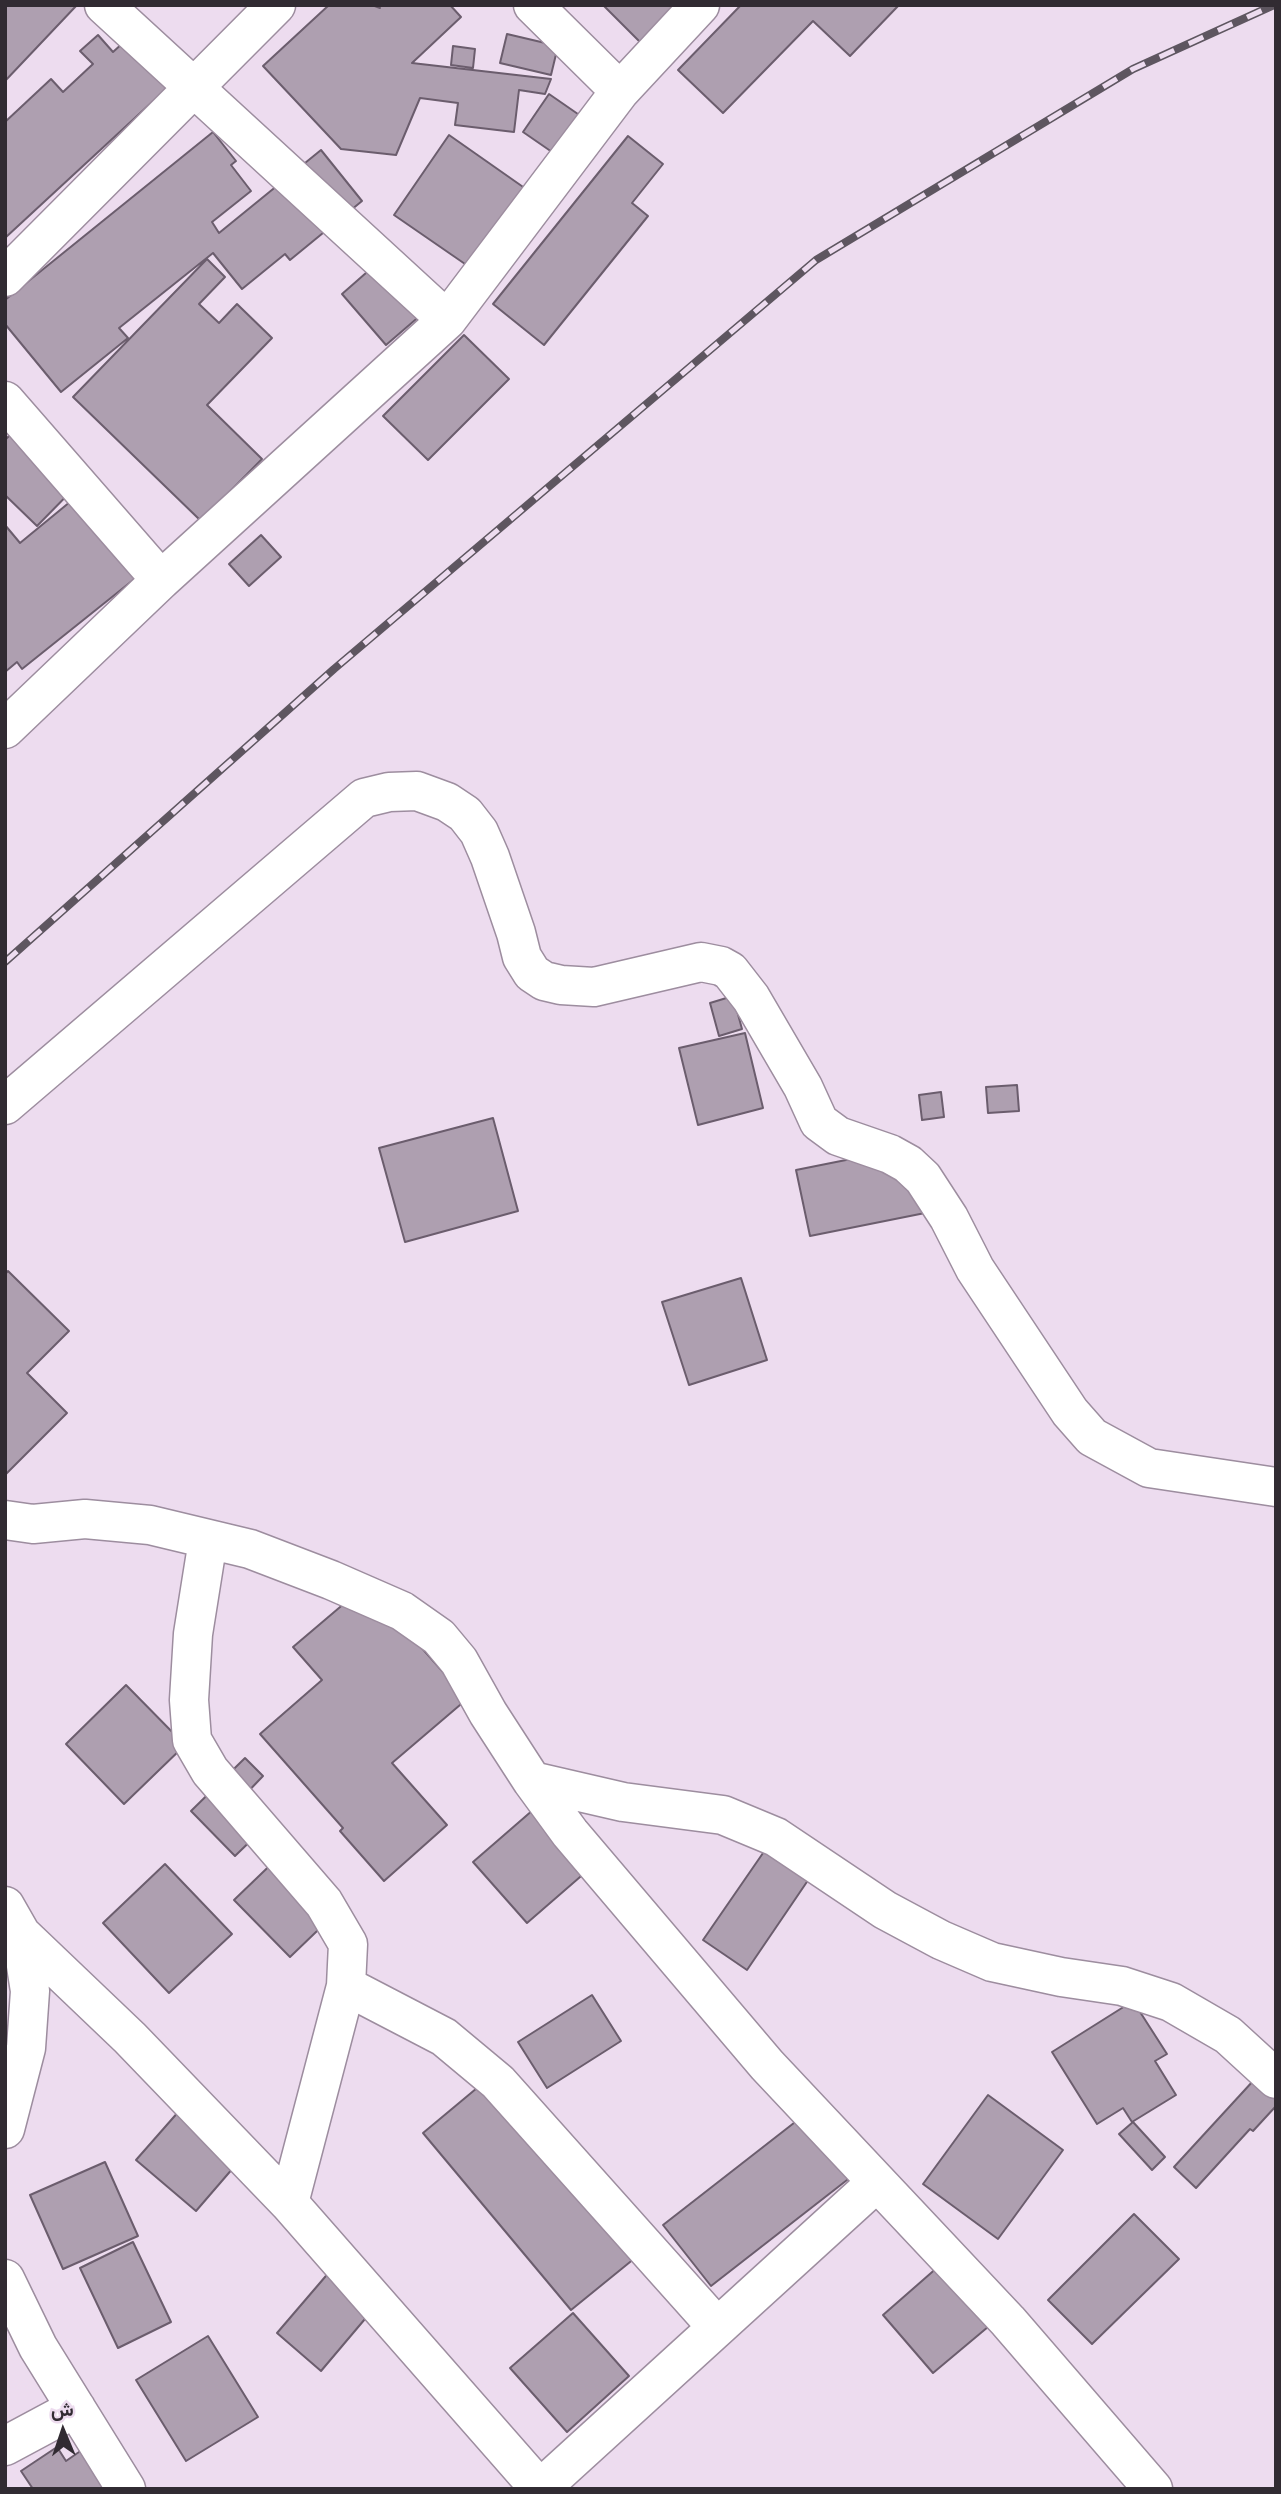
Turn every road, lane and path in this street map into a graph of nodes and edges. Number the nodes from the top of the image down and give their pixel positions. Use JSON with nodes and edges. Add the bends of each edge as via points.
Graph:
{"nodes":[{"id":1,"x":104,"y":5,"type":"edge"},
{"id":2,"x":276,"y":5,"type":"edge"},
{"id":3,"x":533,"y":5,"type":"edge"},
{"id":4,"x":699,"y":5,"type":"edge"},
{"id":5,"x":194,"y":90,"type":"junction"},
{"id":6,"x":620,"y":91,"type":"junction"},
{"id":7,"x":5,"y":276,"type":"edge"},
{"id":8,"x":447,"y":320,"type":"junction"},
{"id":9,"x":9,"y":412,"type":"edge"},
{"id":10,"x":161,"y":580,"type":"junction"},
{"id":11,"x":5,"y":729,"type":"edge"},
{"id":12,"x":5,"y":1105,"type":"edge"},
{"id":13,"x":1276,"y":1487,"type":"edge"},
{"id":14,"x":5,"y":1520,"type":"edge"},
{"id":15,"x":208,"y":1540,"type":"junction"},
{"id":16,"x":532,"y":1781,"type":"junction"},
{"id":17,"x":13,"y":1920,"type":"edge"},
{"id":18,"x":346,"y":1986,"type":"junction"},
{"id":19,"x":1276,"y":2079,"type":"edge"},
{"id":20,"x":5,"y":2129,"type":"edge"},
{"id":21,"x":877,"y":2182,"type":"junction"},
{"id":22,"x":289,"y":2203,"type":"junction"},
{"id":23,"x":5,"y":2279,"type":"edge"},
{"id":24,"x":717,"y":2328,"type":"junction"},
{"id":25,"x":76,"y":2408,"type":"junction"},
{"id":26,"x":5,"y":2446,"type":"edge"},
{"id":27,"x":125,"y":2489,"type":"edge"},
{"id":28,"x":540,"y":2489,"type":"edge"},
{"id":29,"x":1153,"y":2489,"type":"edge"}],
"edges":[{"from":1,"to":5,"type":"street"},
{"from":2,"to":5,"type":"street"},
{"from":3,"to":6,"type":"street"},
{"from":4,"to":6,"type":"street"},
{"from":5,"to":7,"type":"street"},
{"from":5,"to":8,"type":"street"},
{"from":6,"to":8,"type":"street"},
{"from":8,"to":10,"type":"street"},
{"from":9,"to":10,"type":"street"},
{"from":10,"to":11,"type":"street"},
{"from":12,"to":13,"type":"street","via":[[364,798],[417,791],[465,814],[479,832],[531,974],[561,985],[594,986],[690,964],[710,963],[730,971],[751,998],[819,1122],[838,1136],[890,1154],[923,1178],[975,1269],[1070,1412],[1092,1437],[1149,1468]]},
{"from":14,"to":15,"type":"street","via":[[33,1524],[85,1519],[150,1525]]},
{"from":15,"to":16,"type":"street","via":[[250,1549],[331,1580],[402,1611],[439,1637],[459,1661]]},
{"from":15,"to":18,"type":"street","via":[[193,1634],[192,1740],[210,1771],[324,1903],[348,1944]]},
{"from":16,"to":19,"type":"street","via":[[623,1802],[723,1815],[776,1837],[885,1910],[992,1962],[1122,1986],[1171,2002],[1228,2035]]},
{"from":16,"to":21,"type":"street","via":[[570,1833],[767,2065]]},
{"from":17,"to":20,"type":"street","via":[[30,1991],[26,2048]]},
{"from":17,"to":22,"type":"street"},
{"from":18,"to":22,"type":"street"},
{"from":18,"to":24,"type":"street","via":[[444,2037],[498,2082]]},
{"from":21,"to":24,"type":"street"},
{"from":21,"to":29,"type":"street","via":[[1007,2321]]},
{"from":22,"to":28,"type":"street"},
{"from":23,"to":25,"type":"street","via":[[38,2347]]},
{"from":24,"to":28,"type":"street"},
{"from":25,"to":26,"type":"street"},
{"from":25,"to":27,"type":"street"}]}
